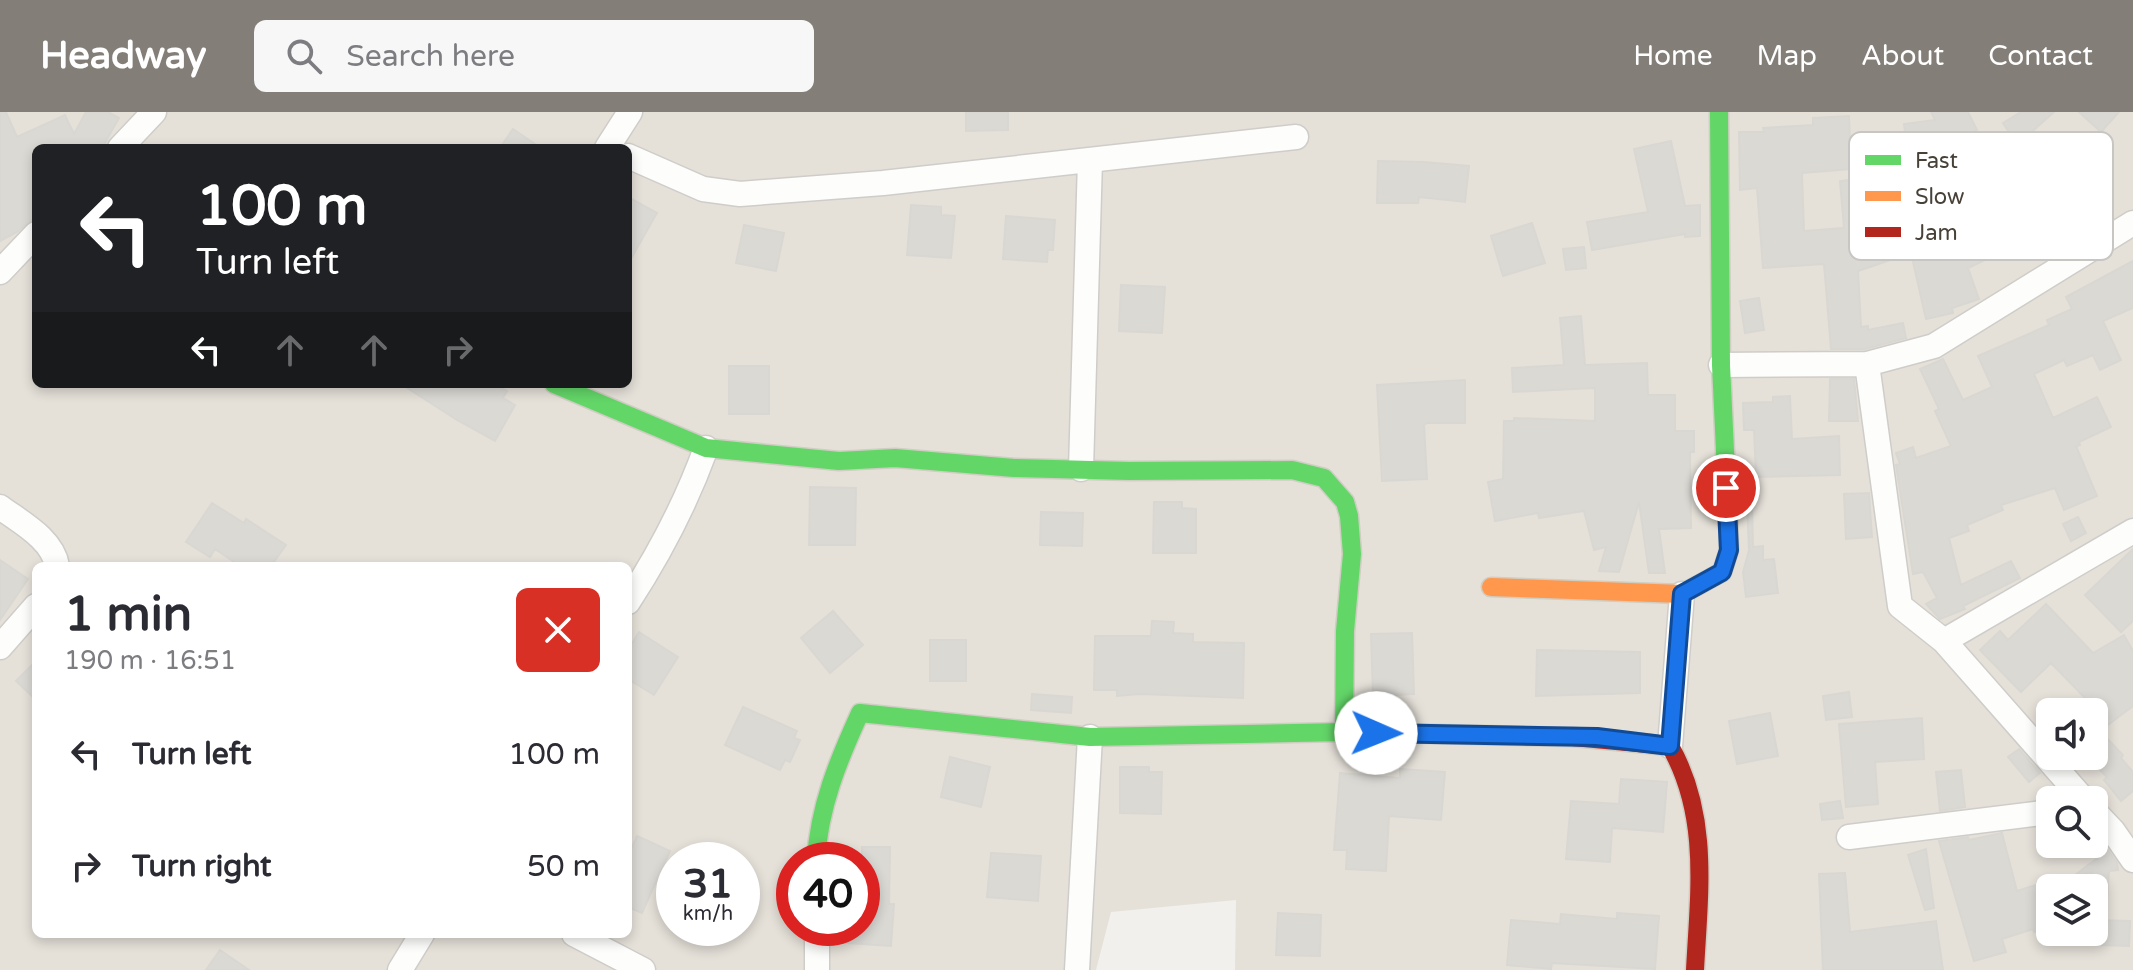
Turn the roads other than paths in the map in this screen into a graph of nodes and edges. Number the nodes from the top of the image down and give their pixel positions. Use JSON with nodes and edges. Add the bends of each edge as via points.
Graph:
{"nodes":[{"id":1,"x":154,"y":112,"type":"edge"},
{"id":2,"x":630,"y":112,"type":"edge"},
{"id":3,"x":1719,"y":112,"type":"edge"},
{"id":4,"x":1296,"y":137,"type":"dead end"},
{"id":5,"x":124,"y":144,"type":"edge"},
{"id":6,"x":617,"y":144,"type":"edge"},
{"id":7,"x":632,"y":158,"type":"edge"},
{"id":8,"x":1090,"y":160,"type":"junction"},
{"id":9,"x":2133,"y":223,"type":"edge"},
{"id":10,"x":2113,"y":235,"type":"edge"},
{"id":11,"x":32,"y":237,"type":"edge"},
{"id":12,"x":2073,"y":260,"type":"edge"},
{"id":13,"x":3,"y":261,"type":"edge"},
{"id":14,"x":1867,"y":364,"type":"junction"},
{"id":15,"x":1721,"y":365,"type":"junction"},
{"id":16,"x":564,"y":388,"type":"edge"},
{"id":17,"x":706,"y":448,"type":"junction"},
{"id":18,"x":1081,"y":469,"type":"junction"},
{"id":19,"x":0,"y":507,"type":"edge"},
{"id":20,"x":2133,"y":531,"type":"edge"},
{"id":21,"x":56,"y":562,"type":"edge"},
{"id":22,"x":1491,"y":587,"type":"dead end"},
{"id":23,"x":1682,"y":594,"type":"junction"},
{"id":24,"x":632,"y":596,"type":"edge"},
{"id":25,"x":32,"y":611,"type":"edge"},
{"id":26,"x":1944,"y":641,"type":"junction"},
{"id":27,"x":0,"y":647,"type":"edge"},
{"id":28,"x":1344,"y":732,"type":"junction"},
{"id":29,"x":1090,"y":737,"type":"junction"},
{"id":30,"x":1670,"y":746,"type":"junction"},
{"id":31,"x":2072,"y":786,"type":"edge"},
{"id":32,"x":2036,"y":814,"type":"edge"},
{"id":33,"x":2123,"y":825,"type":"edge"},
{"id":34,"x":1849,"y":837,"type":"dead end"},
{"id":35,"x":816,"y":842,"type":"edge"},
{"id":36,"x":2133,"y":860,"type":"edge"},
{"id":37,"x":420,"y":938,"type":"edge"},
{"id":38,"x":582,"y":938,"type":"edge"},
{"id":39,"x":817,"y":946,"type":"edge"},
{"id":40,"x":400,"y":970,"type":"edge"},
{"id":41,"x":643,"y":970,"type":"edge"},
{"id":42,"x":817,"y":970,"type":"edge"},
{"id":43,"x":1077,"y":970,"type":"edge"},
{"id":44,"x":1695,"y":970,"type":"edge"}],
"edges":[{"from":1,"to":5,"type":"street"},
{"from":2,"to":6,"type":"street"},
{"from":3,"to":15,"type":"street"},
{"from":4,"to":8,"type":"street"},
{"from":7,"to":8,"type":"street","via":[[703,189],[740,194]]},
{"from":8,"to":18,"type":"street"},
{"from":9,"to":10,"type":"street"},
{"from":11,"to":13,"type":"street"},
{"from":12,"to":14,"type":"street","via":[[1934,346]]},
{"from":14,"to":15,"type":"street"},
{"from":14,"to":26,"type":"street","via":[[1900,606]]},
{"from":15,"to":23,"type":"street","via":[[1729,550],[1722,572]]},
{"from":16,"to":17,"type":"street"},
{"from":17,"to":18,"type":"street","via":[[839,461],[895,458]]},
{"from":17,"to":24,"type":"street","via":[[688,495]]},
{"from":18,"to":28,"type":"street","via":[[1292,470],[1324,478],[1336,489],[1349,516],[1352,554]]},
{"from":19,"to":21,"type":"street","via":[[39,536]]},
{"from":20,"to":26,"type":"street"},
{"from":22,"to":23,"type":"street"},
{"from":23,"to":30,"type":"street"},
{"from":25,"to":27,"type":"street"},
{"from":26,"to":31,"type":"street"},
{"from":28,"to":29,"type":"street"},
{"from":28,"to":30,"type":"street","via":[[1597,737]]},
{"from":29,"to":35,"type":"street","via":[[860,713],[836,764]]},
{"from":29,"to":43,"type":"street"},
{"from":30,"to":44,"type":"street","via":[[1686,774],[1695,811]]},
{"from":32,"to":34,"type":"street"},
{"from":33,"to":36,"type":"street"},
{"from":37,"to":40,"type":"street"},
{"from":38,"to":41,"type":"street"},
{"from":39,"to":42,"type":"street"}]}
